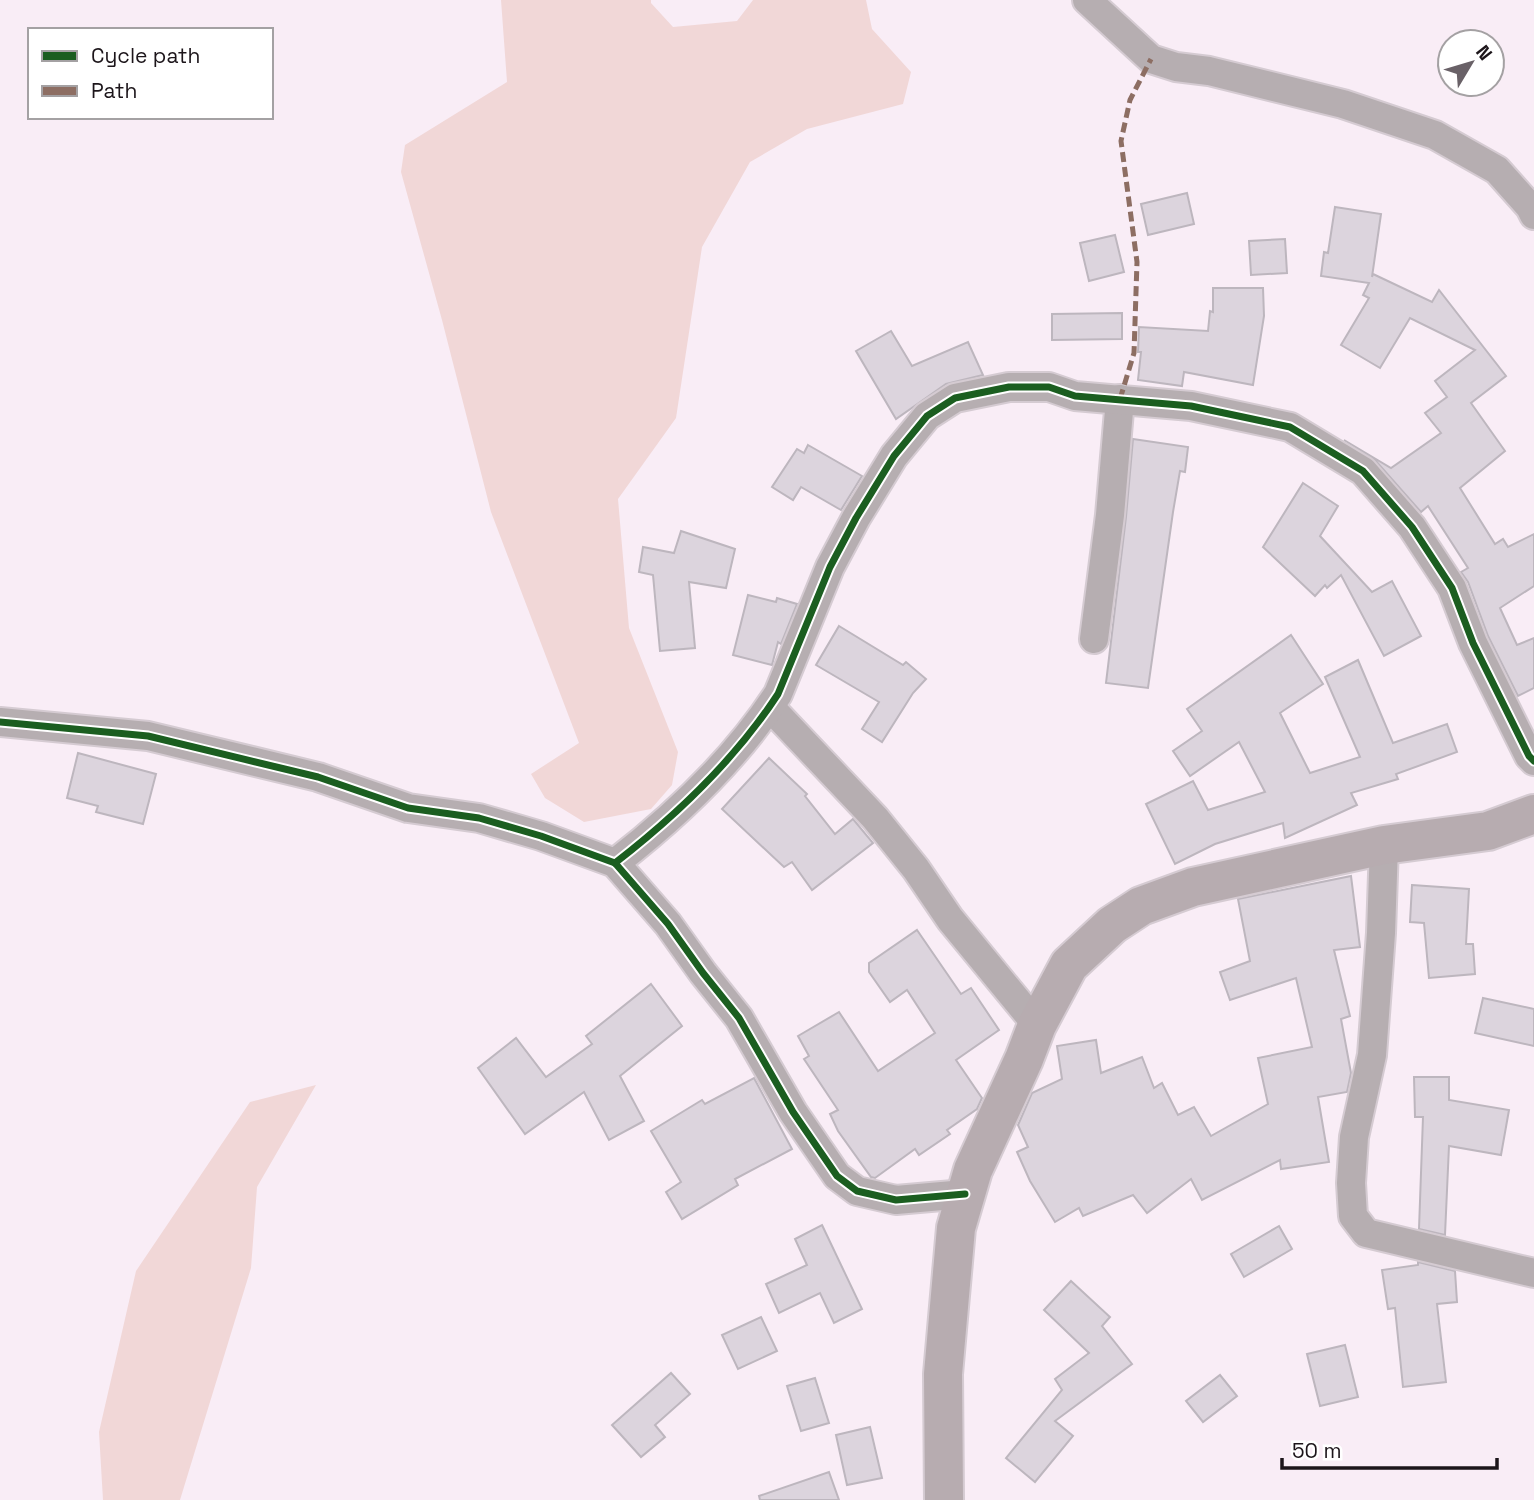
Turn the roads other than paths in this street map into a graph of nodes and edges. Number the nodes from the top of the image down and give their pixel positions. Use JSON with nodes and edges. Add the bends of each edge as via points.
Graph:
{"nodes":[{"id":1,"x":1087,"y":0,"type":"edge"},
{"id":2,"x":1534,"y":215,"type":"edge"},
{"id":3,"x":1120,"y":399,"type":"junction"},
{"id":4,"x":1094,"y":639,"type":"dead end"},
{"id":5,"x":770,"y":707,"type":"junction"},
{"id":6,"x":0,"y":722,"type":"edge"},
{"id":7,"x":1534,"y":761,"type":"edge"},
{"id":8,"x":1534,"y":814,"type":"edge"},
{"id":9,"x":1384,"y":845,"type":"junction"},
{"id":10,"x":615,"y":863,"type":"junction"},
{"id":11,"x":1037,"y":1026,"type":"junction"},
{"id":12,"x":964,"y":1194,"type":"junction"},
{"id":13,"x":1534,"y":1273,"type":"edge"},
{"id":14,"x":944,"y":1500,"type":"edge"}],
"edges":[{"from":1,"to":2,"type":"street","via":[[1151,59],[1330,100],[1435,135],[1497,170]]},
{"from":3,"to":4,"type":"street","via":[[1111,516]]},
{"from":3,"to":5,"type":"street","via":[[1075,396],[1049,387],[1009,387],[955,398],[927,416],[894,456],[830,566]]},
{"from":3,"to":7,"type":"street","via":[[1191,406],[1290,427],[1363,471],[1412,527],[1452,588],[1473,643]]},
{"from":5,"to":10,"type":"street","via":[[718,771]]},
{"from":5,"to":11,"type":"street","via":[[875,818]]},
{"from":6,"to":10,"type":"street","via":[[148,736],[318,777],[408,808],[492,822]]},
{"from":8,"to":9,"type":"street","via":[[1488,831]]},
{"from":9,"to":11,"type":"street","via":[[1193,887],[1141,906],[1112,925],[1069,965]]},
{"from":9,"to":13,"type":"street","via":[[1372,1055],[1354,1137],[1353,1216],[1366,1233]]},
{"from":10,"to":12,"type":"street","via":[[739,1018],[793,1112],[837,1176],[857,1191],[896,1200]]},
{"from":11,"to":12,"type":"street"},
{"from":12,"to":14,"type":"street","via":[[956,1228],[943,1374]]}]}
